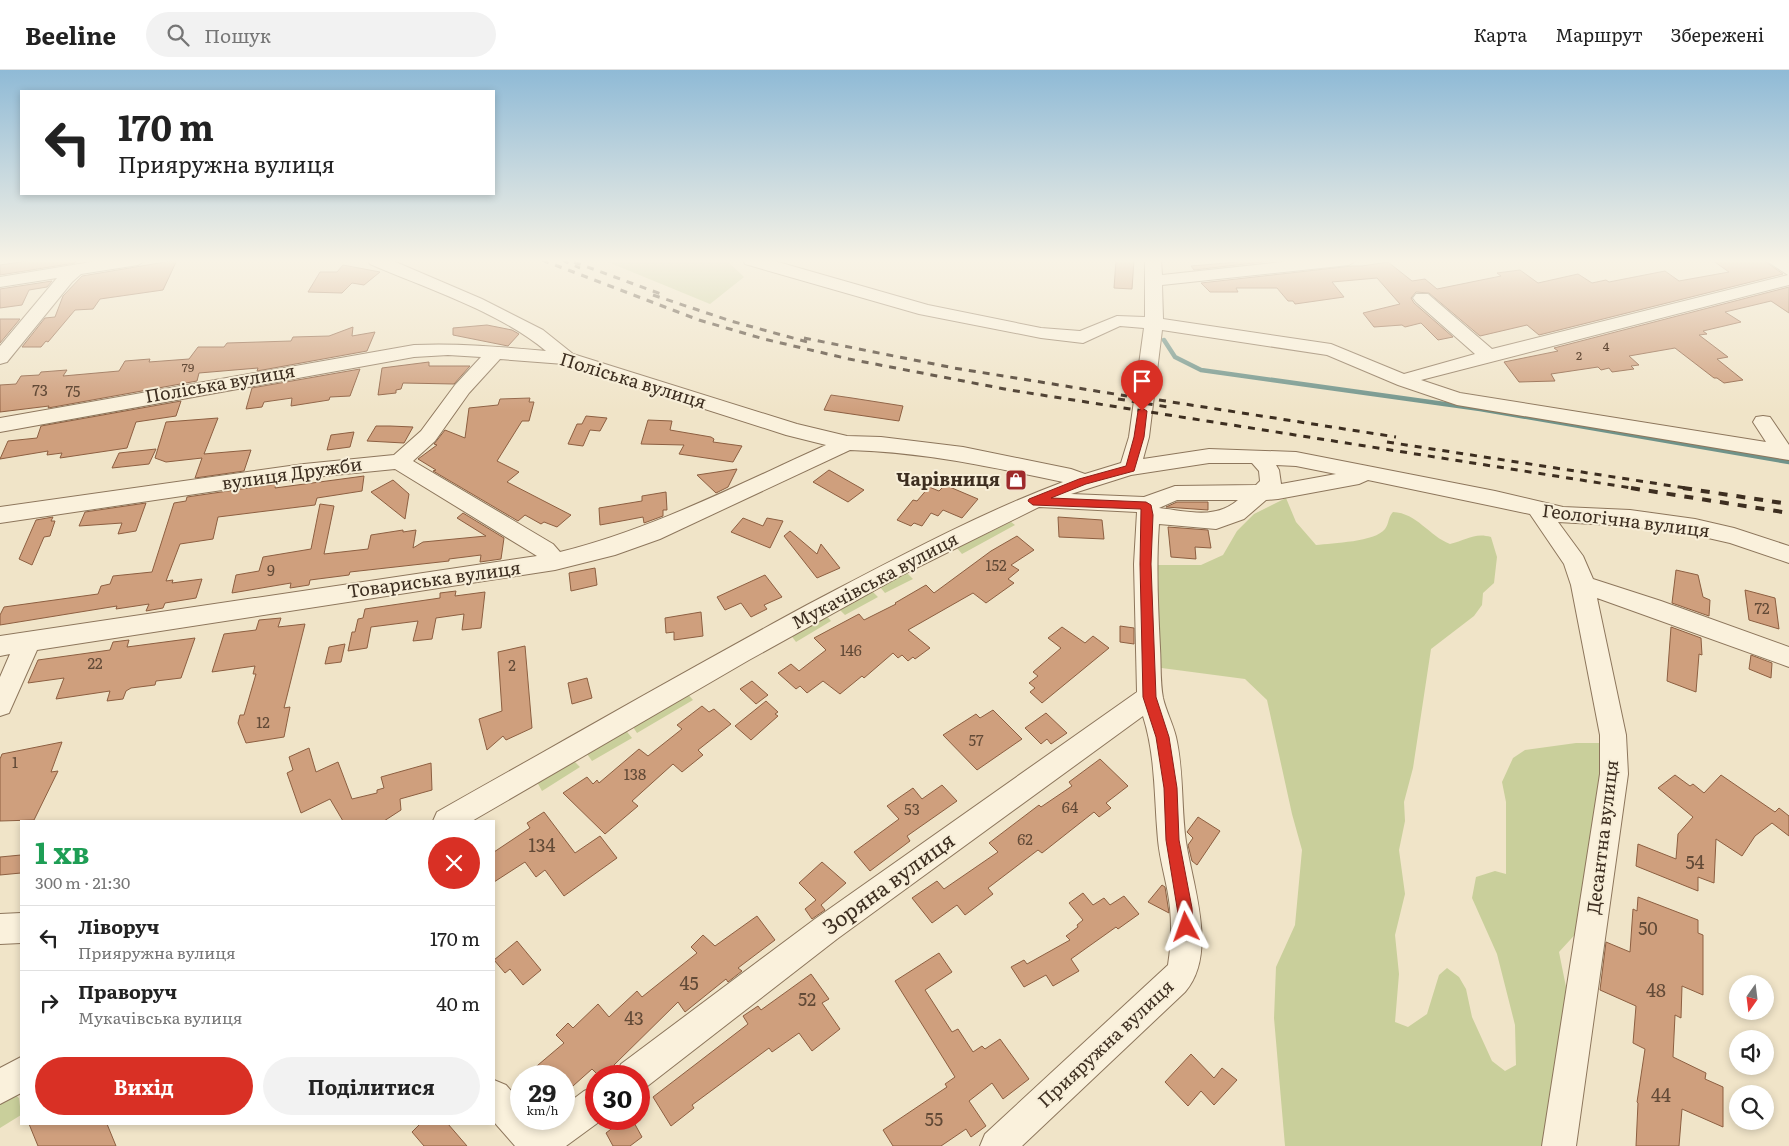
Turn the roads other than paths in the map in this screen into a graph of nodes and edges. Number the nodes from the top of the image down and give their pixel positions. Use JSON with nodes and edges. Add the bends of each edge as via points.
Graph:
{"nodes":[{"id":1,"x":39,"y":310,"type":"edge"},
{"id":2,"x":490,"y":310,"type":"edge"},
{"id":3,"x":926,"y":310,"type":"edge"},
{"id":4,"x":1154,"y":310,"type":"edge"},
{"id":5,"x":1436,"y":310,"type":"edge"},
{"id":6,"x":1672,"y":310,"type":"edge"},
{"id":7,"x":1154,"y":324,"type":"junction"},
{"id":8,"x":497,"y":351,"type":"junction"},
{"id":9,"x":1490,"y":357,"type":"junction"},
{"id":10,"x":0,"y":358,"type":"edge"},
{"id":11,"x":566,"y":358,"type":"junction"},
{"id":12,"x":1404,"y":381,"type":"junction"},
{"id":13,"x":1763,"y":422,"type":"dead end"},
{"id":14,"x":0,"y":424,"type":"edge"},
{"id":15,"x":847,"y":443,"type":"junction"},
{"id":16,"x":1786,"y":453,"type":"edge"},
{"id":17,"x":1258,"y":456,"type":"junction"},
{"id":18,"x":399,"y":462,"type":"junction"},
{"id":19,"x":1130,"y":468,"type":"junction"},
{"id":20,"x":1372,"y":474,"type":"junction"},
{"id":21,"x":1083,"y":482,"type":"junction"},
{"id":22,"x":1262,"y":492,"type":"junction"},
{"id":23,"x":1033,"y":501,"type":"junction"},
{"id":24,"x":1147,"y":510,"type":"junction"},
{"id":25,"x":1539,"y":511,"type":"junction"},
{"id":26,"x":0,"y":515,"type":"edge"},
{"id":27,"x":1789,"y":555,"type":"edge"},
{"id":28,"x":555,"y":562,"type":"junction"},
{"id":29,"x":1583,"y":586,"type":"junction"},
{"id":30,"x":28,"y":642,"type":"junction"},
{"id":31,"x":0,"y":646,"type":"edge"},
{"id":32,"x":1789,"y":657,"type":"edge"},
{"id":33,"x":1150,"y":697,"type":"junction"},
{"id":34,"x":0,"y":705,"type":"edge"},
{"id":35,"x":449,"y":820,"type":"edge"},
{"id":36,"x":20,"y":928,"type":"edge"},
{"id":37,"x":0,"y":929,"type":"edge"},
{"id":38,"x":647,"y":1065,"type":"edge"},
{"id":39,"x":20,"y":1075,"type":"edge"},
{"id":40,"x":0,"y":1086,"type":"edge"},
{"id":41,"x":495,"y":1099,"type":"edge"},
{"id":42,"x":585,"y":1112,"type":"edge"},
{"id":43,"x":538,"y":1146,"type":"edge"},
{"id":44,"x":997,"y":1146,"type":"edge"},
{"id":45,"x":1559,"y":1146,"type":"edge"}],
"edges":[{"from":1,"to":10,"type":"street"},
{"from":2,"to":11,"type":"street","via":[[538,334]]},
{"from":3,"to":7,"type":"street","via":[[1041,333],[1083,337],[1117,322]]},
{"from":4,"to":7,"type":"street"},
{"from":5,"to":9,"type":"street"},
{"from":6,"to":9,"type":"street"},
{"from":7,"to":12,"type":"street","via":[[1331,350]]},
{"from":7,"to":19,"type":"street","via":[[1139,437]]},
{"from":8,"to":11,"type":"street","name":"Поліська вулиця"},
{"from":8,"to":14,"type":"street","name":"Поліська вулиця","via":[[448,348],[414,351]]},
{"from":8,"to":18,"type":"street","via":[[462,389],[428,436]]},
{"from":9,"to":12,"type":"street","via":[[1418,374]]},
{"from":11,"to":15,"type":"street","name":"Поліська вулиця","via":[[793,430]]},
{"from":12,"to":16,"type":"street","via":[[1456,400]]},
{"from":13,"to":16,"type":"street"},
{"from":15,"to":21,"type":"street","name":"Поліська вулиця","via":[[963,454],[1071,476]]},
{"from":15,"to":28,"type":"street","name":"Товариська вулиця","via":[[652,533]]},
{"from":17,"to":19,"type":"street","name":"Мукачівська вулиця","via":[[1209,456]]},
{"from":17,"to":20,"type":"street","name":"Геологічна вулиця","via":[[1296,459]]},
{"from":17,"to":22,"type":"street","via":[[1269,470],[1271,482]]},
{"from":18,"to":26,"type":"street","name":"вулиця Дружби","via":[[304,471]]},
{"from":18,"to":28,"type":"street","via":[[545,550]]},
{"from":19,"to":21,"type":"street","name":"Мукачівська вулиця"},
{"from":20,"to":22,"type":"street","via":[[1311,487]]},
{"from":20,"to":25,"type":"street","name":"Геологічна вулиця","via":[[1495,498]]},
{"from":21,"to":23,"type":"street","name":"Мукачівська вулиця"},
{"from":22,"to":24,"type":"street","via":[[1175,493]]},
{"from":22,"to":24,"type":"street","via":[[1236,514],[1216,521]]},
{"from":23,"to":24,"type":"street"},
{"from":23,"to":35,"type":"street","name":"Мукачівська вулиця","via":[[896,568],[774,634]]},
{"from":24,"to":33,"type":"street","name":"Прияружна вулиця","via":[[1145,564]]},
{"from":25,"to":27,"type":"street","name":"Геологічна вулиця","via":[[1580,517],[1654,520],[1695,527],[1734,536]]},
{"from":25,"to":29,"type":"street","name":"Десантна вулиця","via":[[1575,562]]},
{"from":28,"to":30,"type":"street","name":"Товариська вулиця"},
{"from":29,"to":32,"type":"street","via":[[1653,607]]},
{"from":29,"to":45,"type":"street","name":"Десантна вулиця","via":[[1613,735],[1614,774]]},
{"from":30,"to":31,"type":"street","name":"Товариська вулиця"},
{"from":30,"to":34,"type":"street"},
{"from":33,"to":38,"type":"street","name":"Зоряна вулиця","via":[[826,929]]},
{"from":33,"to":44,"type":"street","name":"Прияружна вулиця","via":[[1163,737],[1170,788],[1172,840],[1185,908],[1186,946],[1182,972]]},
{"from":36,"to":37,"type":"street"},
{"from":39,"to":40,"type":"street"},
{"from":41,"to":43,"type":"street"},
{"from":42,"to":43,"type":"street"}]}
